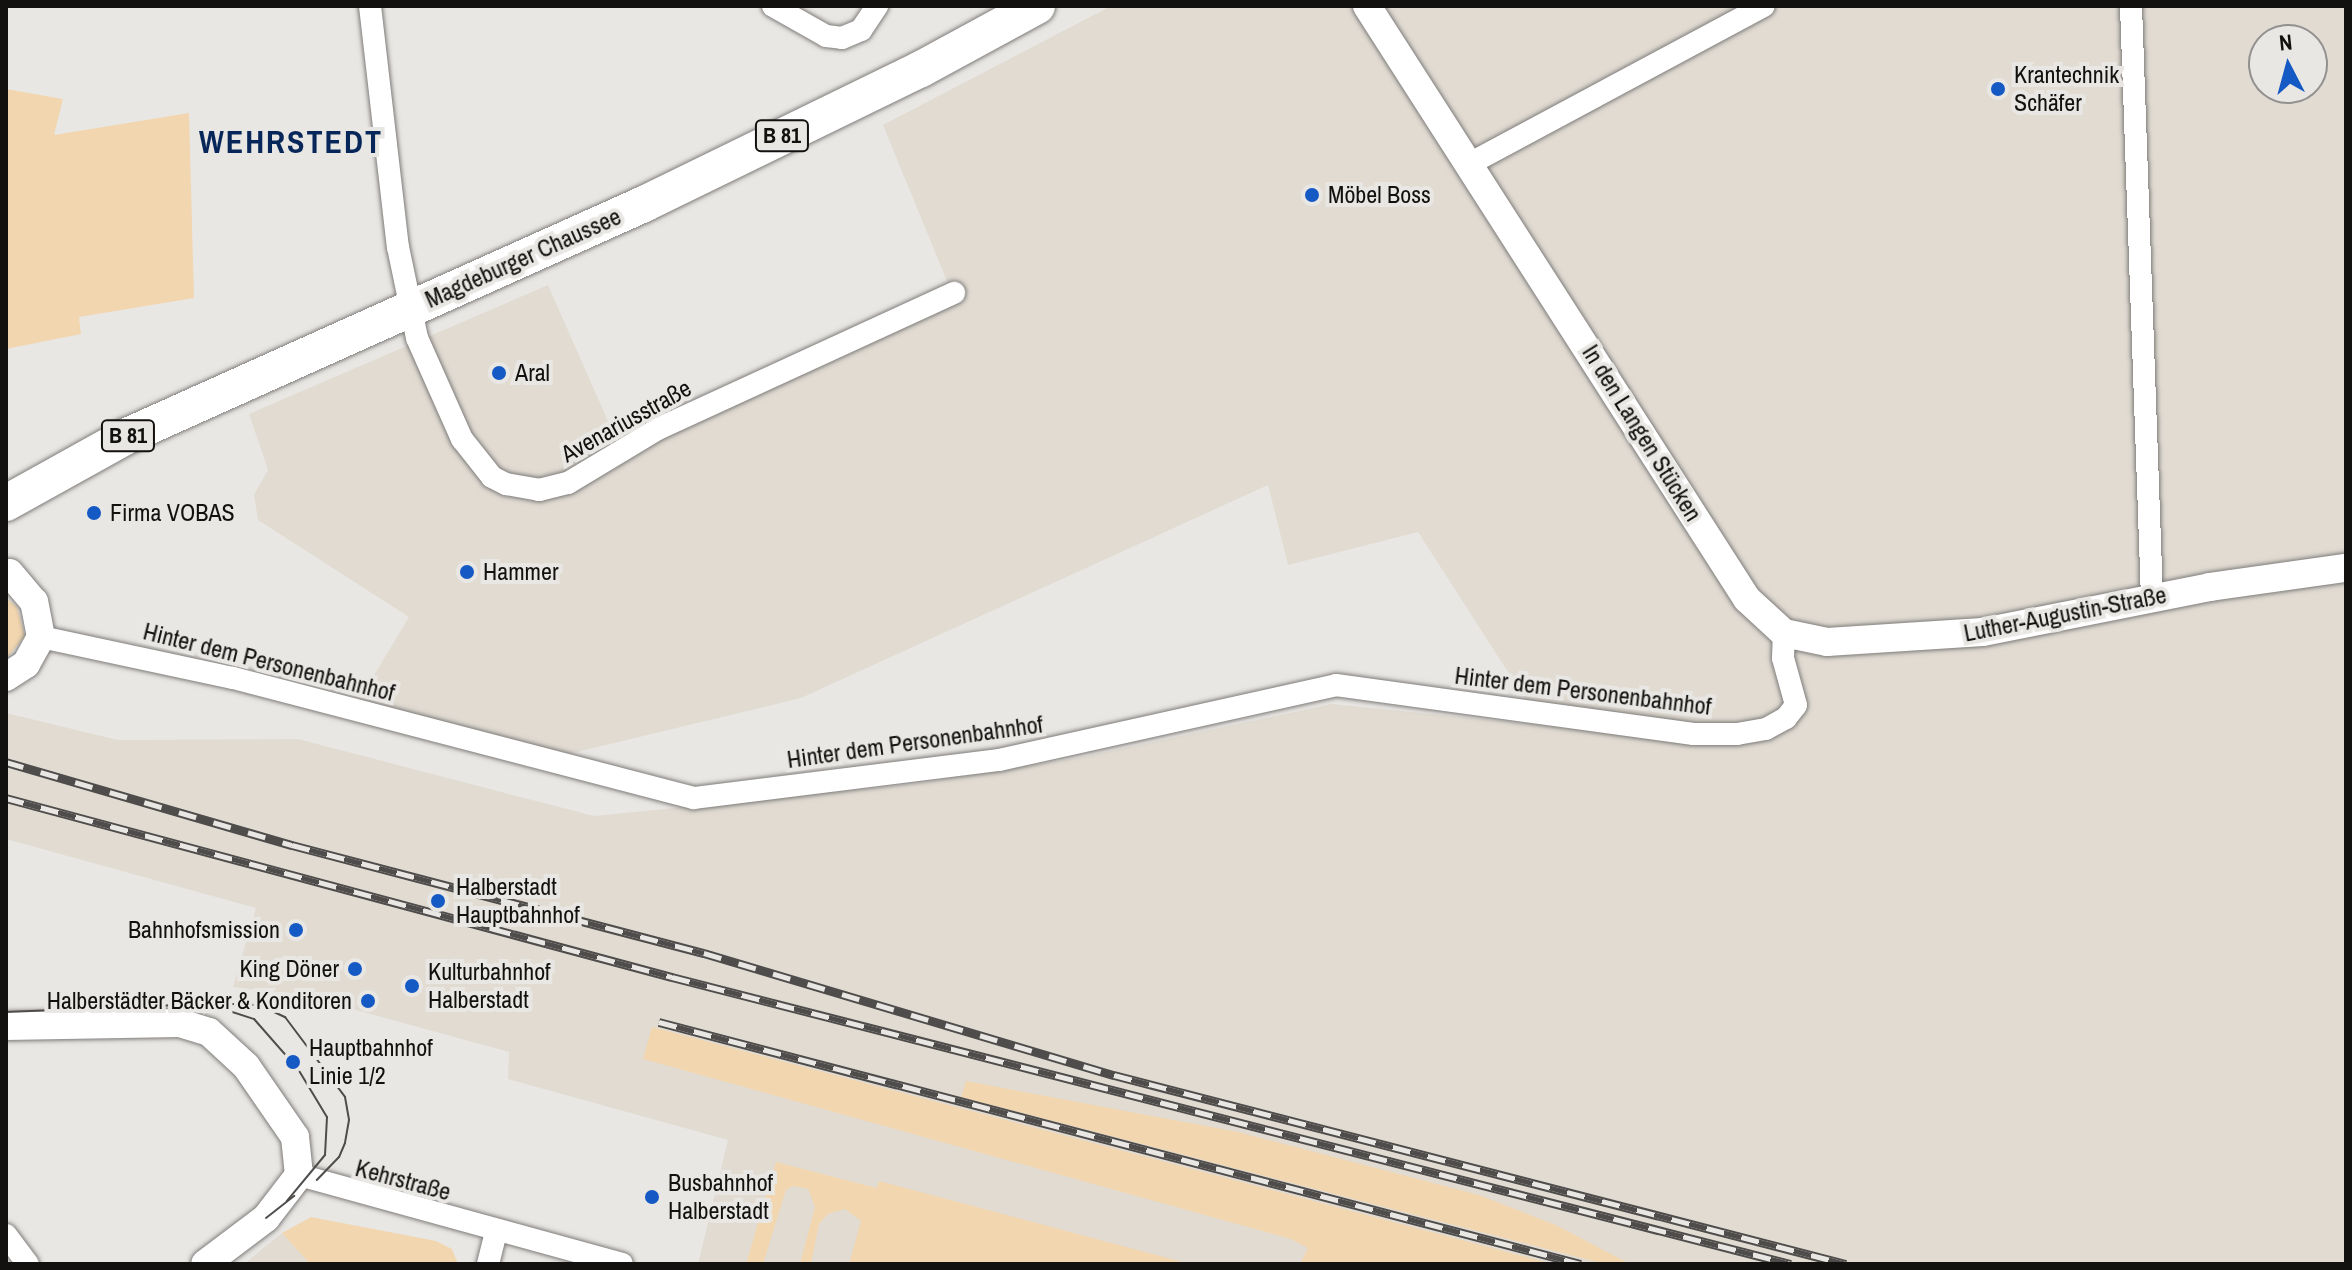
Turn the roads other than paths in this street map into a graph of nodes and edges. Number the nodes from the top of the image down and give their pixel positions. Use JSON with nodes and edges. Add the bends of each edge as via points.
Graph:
{"nodes":[{"id":1,"x":370,"y":6,"type":"edge"},
{"id":2,"x":773,"y":6,"type":"edge"},
{"id":3,"x":877,"y":6,"type":"edge"},
{"id":4,"x":1037,"y":6,"type":"edge"},
{"id":5,"x":1367,"y":6,"type":"edge"},
{"id":6,"x":1764,"y":6,"type":"edge"},
{"id":7,"x":2131,"y":6,"type":"edge"},
{"id":8,"x":1471,"y":163,"type":"junction"},
{"id":9,"x":954,"y":293,"type":"dead end"},
{"id":10,"x":410,"y":309,"type":"junction"},
{"id":11,"x":14,"y":492,"type":"edge"},
{"id":12,"x":7,"y":567,"type":"edge"},
{"id":13,"x":2346,"y":568,"type":"edge"},
{"id":14,"x":2152,"y":598,"type":"junction"},
{"id":15,"x":1784,"y":633,"type":"junction"},
{"id":16,"x":41,"y":637,"type":"junction"},
{"id":17,"x":6,"y":677,"type":"edge"},
{"id":18,"x":6,"y":1026,"type":"edge"},
{"id":19,"x":299,"y":1175,"type":"junction"},
{"id":20,"x":496,"y":1231,"type":"junction"},
{"id":21,"x":6,"y":1235,"type":"edge"},
{"id":22,"x":28,"y":1264,"type":"edge"},
{"id":23,"x":205,"y":1264,"type":"edge"},
{"id":24,"x":488,"y":1264,"type":"edge"},
{"id":25,"x":622,"y":1264,"type":"edge"}],
"edges":[{"from":1,"to":10,"type":"street","name":"Avenariusstraße"},
{"from":2,"to":3,"type":"street","via":[[826,36],[842,38],[861,30]]},
{"from":4,"to":10,"type":"main road","name":"Magdeburger Chaussee","number":"B 81","via":[[921,69],[644,204]]},
{"from":5,"to":8,"type":"street","name":"In den Langen Stücken"},
{"from":6,"to":8,"type":"street"},
{"from":7,"to":14,"type":"street"},
{"from":8,"to":15,"type":"street","name":"In den Langen Stücken","via":[[1747,599]]},
{"from":9,"to":10,"type":"street","name":"Avenariusstraße","via":[[658,429],[568,483],[539,490],[506,484],[477,460],[447,409]]},
{"from":10,"to":11,"type":"main road","name":"Magdeburger Chaussee","number":"B 81"},
{"from":12,"to":16,"type":"street","via":[[34,602]]},
{"from":13,"to":14,"type":"street","name":"Luther-Augustin-Straße"},
{"from":14,"to":15,"type":"street","name":"Luther-Augustin-Straße","via":[[2018,627],[1945,636],[1827,642]]},
{"from":15,"to":16,"type":"street","name":"Hinter dem Personenbahnhof","via":[[1783,658],[1796,705],[1766,729],[1694,734],[1336,685],[999,760],[694,798],[233,678]]},
{"from":16,"to":17,"type":"street","via":[[26,664]]},
{"from":18,"to":19,"type":"street","via":[[161,1022],[209,1032],[246,1066],[288,1125],[299,1147]]},
{"from":19,"to":20,"type":"street","name":"Kehrstraße"},
{"from":19,"to":23,"type":"street","via":[[266,1218]]},
{"from":20,"to":24,"type":"street"},
{"from":20,"to":25,"type":"street","name":"Kehrstraße"},
{"from":21,"to":22,"type":"street"}]}
